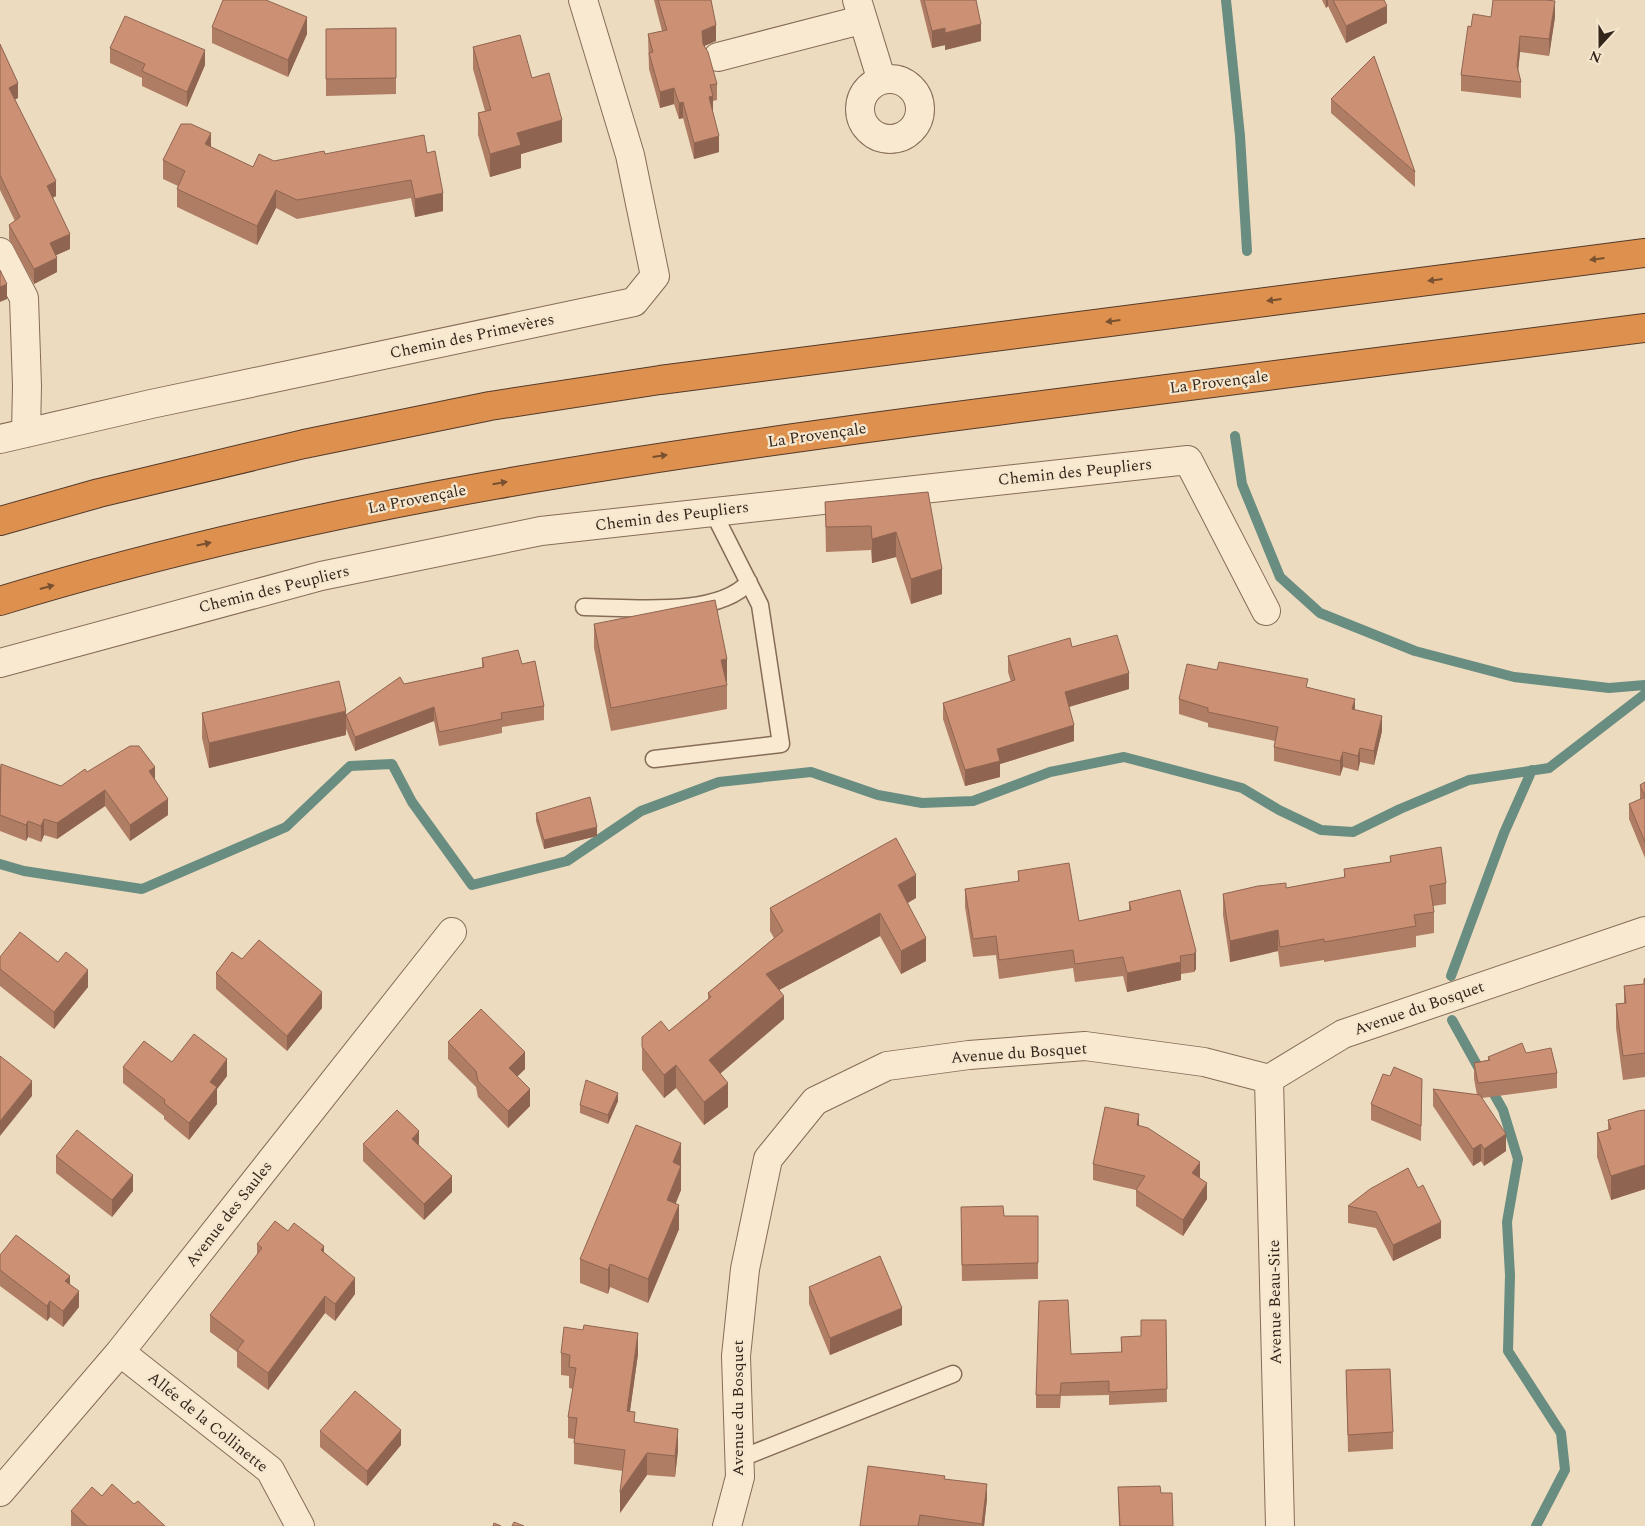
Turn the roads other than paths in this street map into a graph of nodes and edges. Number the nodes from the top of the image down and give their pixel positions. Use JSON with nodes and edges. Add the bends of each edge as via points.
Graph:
{"nodes":[{"id":1,"x":583,"y":0,"type":"edge"},
{"id":2,"x":859,"y":10,"type":"edge"},
{"id":3,"x":718,"y":57,"type":"dead end"},
{"id":4,"x":881,"y":78,"type":"dead end"},
{"id":5,"x":0,"y":252,"type":"edge"},
{"id":6,"x":1645,"y":252,"type":"edge"},
{"id":7,"x":1645,"y":328,"type":"edge"},
{"id":8,"x":13,"y":436,"type":"edge"},
{"id":9,"x":712,"y":510,"type":"junction"},
{"id":10,"x":0,"y":522,"type":"edge"},
{"id":11,"x":749,"y":582,"type":"junction"},
{"id":12,"x":0,"y":600,"type":"edge"},
{"id":13,"x":584,"y":607,"type":"dead end"},
{"id":14,"x":1266,"y":611,"type":"dead end"},
{"id":15,"x":0,"y":663,"type":"edge"},
{"id":16,"x":654,"y":760,"type":"dead end"},
{"id":17,"x":1645,"y":931,"type":"edge"},
{"id":18,"x":452,"y":932,"type":"dead end"},
{"id":19,"x":1269,"y":1079,"type":"junction"},
{"id":20,"x":120,"y":1352,"type":"junction"},
{"id":21,"x":953,"y":1374,"type":"dead end"},
{"id":22,"x":739,"y":1459,"type":"junction"},
{"id":23,"x":0,"y":1492,"type":"edge"},
{"id":24,"x":300,"y":1526,"type":"edge"},
{"id":25,"x":727,"y":1526,"type":"edge"},
{"id":26,"x":1280,"y":1526,"type":"edge"}],
"edges":[{"from":1,"to":8,"type":"street","name":"Chemin des Primevères","via":[[630,155],[655,276],[634,302]]},
{"from":2,"to":3,"type":"street"},
{"from":2,"to":4,"type":"street"},
{"from":5,"to":8,"type":"street","via":[[24,298],[27,386]]},
{"from":6,"to":10,"type":"highway","one_way":true,"via":[[660,380],[490,406],[294,446],[98,493]]},
{"from":12,"to":7,"type":"highway","name":"La Provençale","one_way":true,"via":[[191,547],[420,498],[617,462]]},
{"from":9,"to":11,"type":"lane"},
{"from":9,"to":14,"type":"street","name":"Chemin des Peupliers","via":[[1188,460]]},
{"from":9,"to":15,"type":"street","name":"Chemin des Peupliers","via":[[541,531],[321,576]]},
{"from":11,"to":13,"type":"lane","via":[[740,591],[695,607]]},
{"from":11,"to":16,"type":"lane","via":[[760,605],[781,744]]},
{"from":17,"to":19,"type":"street","name":"Avenue du Bosquet","via":[[1343,1034]]},
{"from":18,"to":20,"type":"street","name":"Avenue des Saules"},
{"from":19,"to":22,"type":"street","name":"Avenue du Bosquet","via":[[1204,1062],[1085,1046],[970,1055],[887,1066],[815,1101],[768,1159],[745,1269],[736,1356]]},
{"from":19,"to":26,"type":"street","name":"Avenue Beau-Site"},
{"from":20,"to":23,"type":"street","name":"Avenue des Saules"},
{"from":20,"to":24,"type":"street","name":"Allée de la Collinette","via":[[270,1470]]},
{"from":21,"to":22,"type":"lane"},
{"from":22,"to":25,"type":"street","name":"Avenue du Bosquet","via":[[740,1477]]}]}
